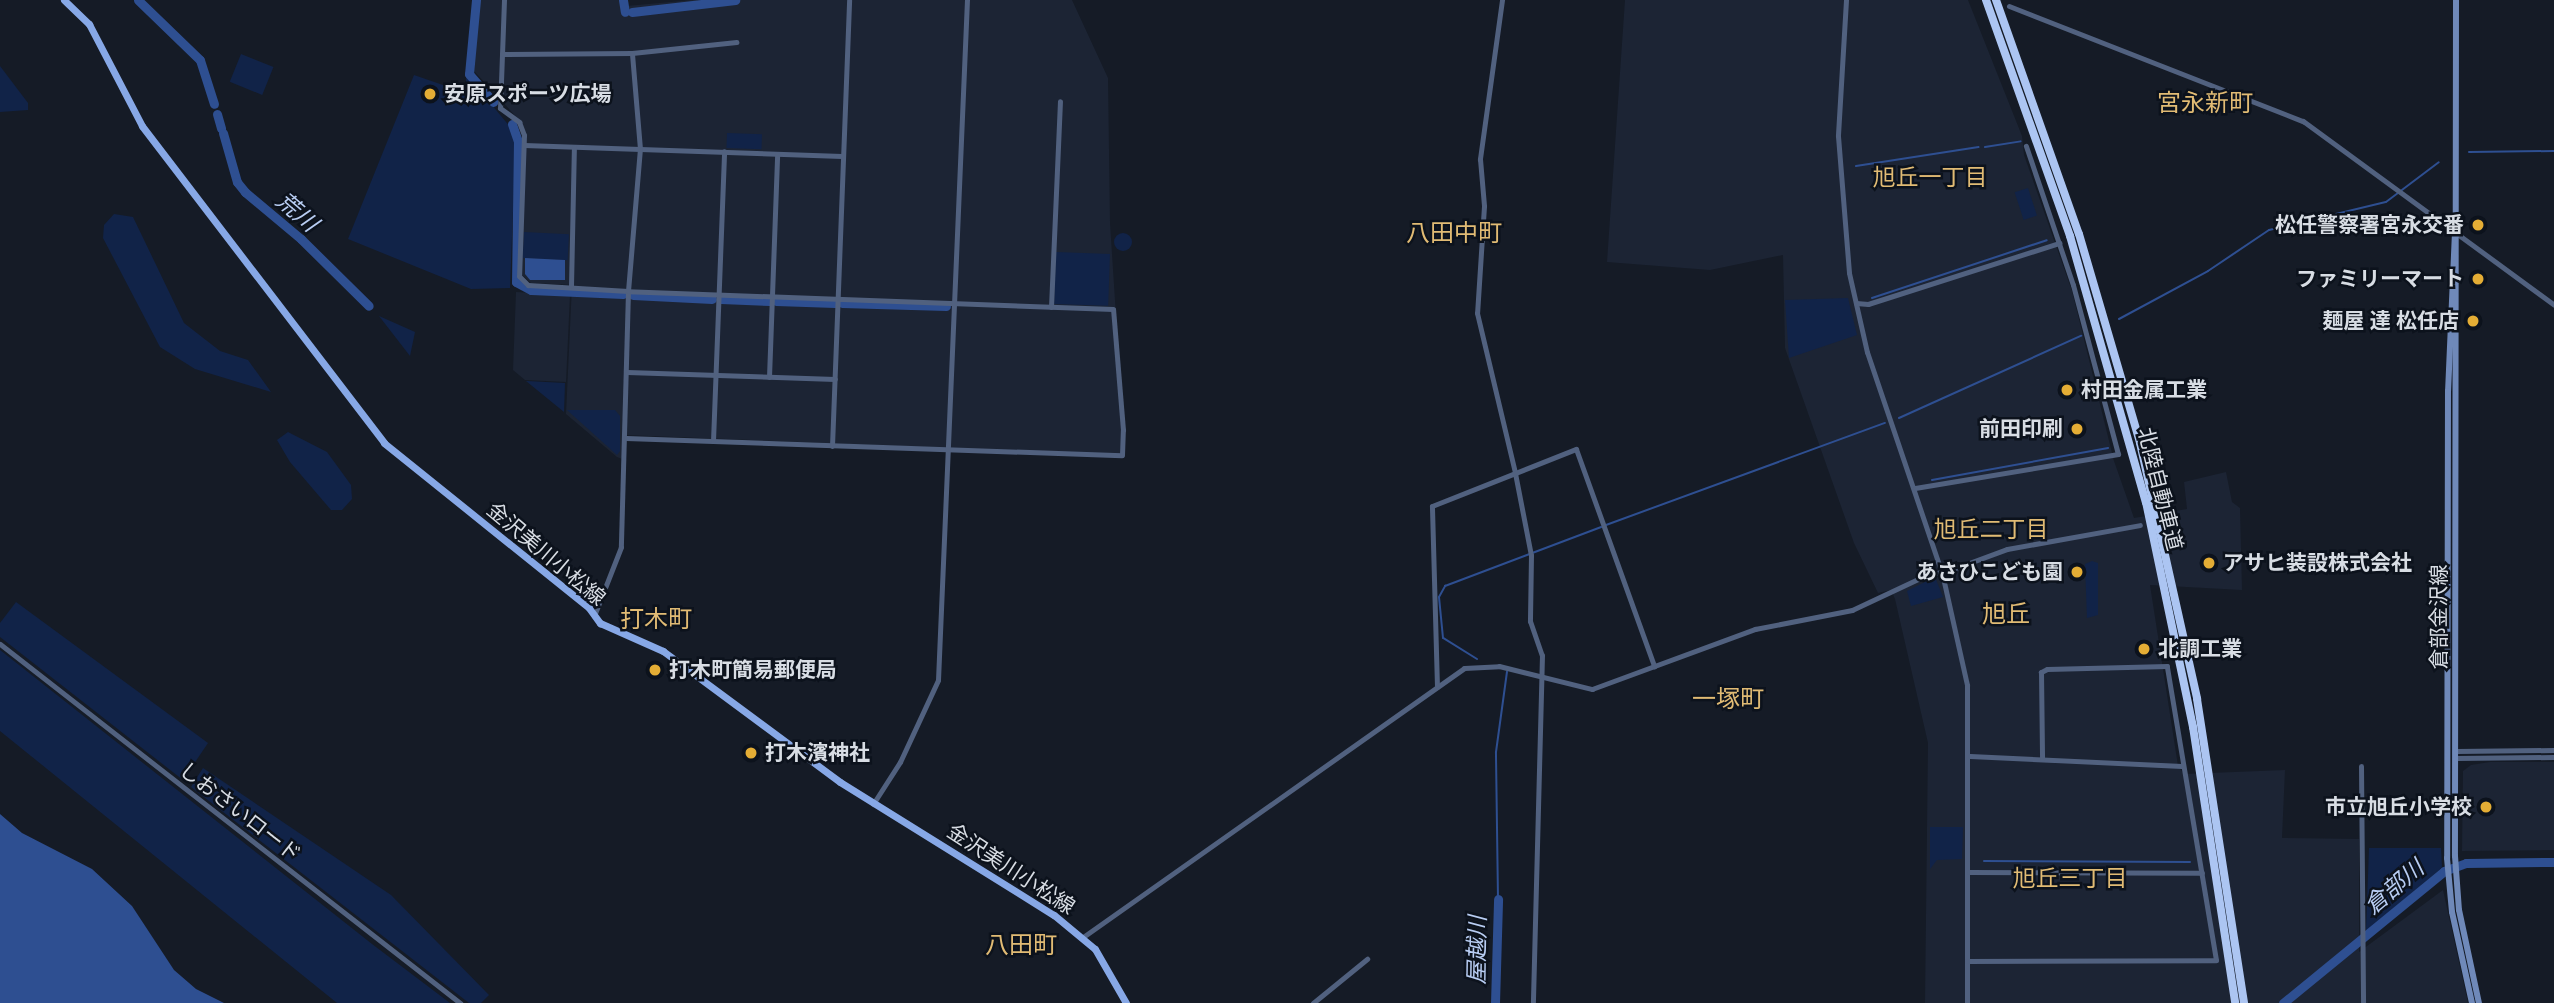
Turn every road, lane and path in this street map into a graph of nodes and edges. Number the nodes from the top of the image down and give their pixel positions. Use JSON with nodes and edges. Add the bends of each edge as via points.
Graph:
{"nodes":[{"id":1,"x":64,"y":0,"type":"edge"},
{"id":2,"x":504,"y":0,"type":"edge"},
{"id":3,"x":849,"y":0,"type":"edge"},
{"id":4,"x":967,"y":0,"type":"edge"},
{"id":5,"x":1502,"y":0,"type":"edge"},
{"id":6,"x":1846,"y":0,"type":"edge"},
{"id":7,"x":1986,"y":0,"type":"edge"},
{"id":8,"x":1997,"y":0,"type":"edge"},
{"id":9,"x":2456,"y":0,"type":"edge"},
{"id":10,"x":2009,"y":6,"type":"dead end"},
{"id":11,"x":736,"y":42,"type":"dead end"},
{"id":12,"x":632,"y":53,"type":"junction"},
{"id":13,"x":502,"y":54,"type":"junction"},
{"id":14,"x":1060,"y":101,"type":"dead end"},
{"id":15,"x":524,"y":145,"type":"junction"},
{"id":16,"x":2026,"y":146,"type":"dead end"},
{"id":17,"x":574,"y":147,"type":"junction"},
{"id":18,"x":640,"y":149,"type":"junction"},
{"id":19,"x":724,"y":151,"type":"junction"},
{"id":20,"x":777,"y":154,"type":"junction"},
{"id":21,"x":842,"y":156,"type":"junction"},
{"id":22,"x":2456,"y":230,"type":"junction"},
{"id":23,"x":2059,"y":243,"type":"junction"},
{"id":24,"x":571,"y":286,"type":"junction"},
{"id":25,"x":628,"y":290,"type":"junction"},
{"id":26,"x":717,"y":294,"type":"junction"},
{"id":27,"x":772,"y":296,"type":"junction"},
{"id":28,"x":837,"y":298,"type":"junction"},
{"id":29,"x":955,"y":303,"type":"junction"},
{"id":30,"x":1856,"y":303,"type":"junction"},
{"id":31,"x":2554,"y":305,"type":"edge"},
{"id":32,"x":1051,"y":307,"type":"junction"},
{"id":33,"x":626,"y":372,"type":"junction"},
{"id":34,"x":715,"y":375,"type":"junction"},
{"id":35,"x":769,"y":377,"type":"junction"},
{"id":36,"x":835,"y":379,"type":"junction"},
{"id":37,"x":626,"y":438,"type":"junction"},
{"id":38,"x":713,"y":441,"type":"junction"},
{"id":39,"x":832,"y":446,"type":"junction"},
{"id":40,"x":949,"y":449,"type":"junction"},
{"id":41,"x":1515,"y":473,"type":"junction"},
{"id":42,"x":1915,"y":488,"type":"junction"},
{"id":43,"x":2140,"y":525,"type":"dead end"},
{"id":44,"x":1942,"y":573,"type":"junction"},
{"id":45,"x":594,"y":617,"type":"junction"},
{"id":46,"x":0,"y":644,"type":"edge"},
{"id":47,"x":1654,"y":666,"type":"junction"},
{"id":48,"x":1541,"y":674,"type":"junction"},
{"id":49,"x":1437,"y":687,"type":"junction"},
{"id":50,"x":2554,"y":750,"type":"edge"},
{"id":51,"x":2456,"y":754,"type":"junction"},
{"id":52,"x":1970,"y":756,"type":"junction"},
{"id":53,"x":2554,"y":757,"type":"edge"},
{"id":54,"x":2042,"y":760,"type":"junction"},
{"id":55,"x":2182,"y":766,"type":"junction"},
{"id":56,"x":2361,"y":766,"type":"dead end"},
{"id":57,"x":873,"y":804,"type":"junction"},
{"id":58,"x":1969,"y":872,"type":"junction"},
{"id":59,"x":2202,"y":873,"type":"junction"},
{"id":60,"x":2452,"y":879,"type":"junction"},
{"id":61,"x":1083,"y":937,"type":"junction"},
{"id":62,"x":1367,"y":958,"type":"dead end"},
{"id":63,"x":1967,"y":961,"type":"junction"},
{"id":64,"x":460,"y":1003,"type":"edge"},
{"id":65,"x":1126,"y":1003,"type":"edge"},
{"id":66,"x":1313,"y":1003,"type":"edge"},
{"id":67,"x":1533,"y":1003,"type":"edge"},
{"id":68,"x":1967,"y":1003,"type":"edge"},
{"id":69,"x":2235,"y":1003,"type":"edge"},
{"id":70,"x":2244,"y":1003,"type":"edge"},
{"id":71,"x":2363,"y":1003,"type":"edge"},
{"id":72,"x":2472,"y":1003,"type":"edge"},
{"id":73,"x":2479,"y":1003,"type":"edge"}],
"edges":[{"from":1,"to":45,"type":"main road","name":"金沢美川小松線","via":[[89,24],[142,126],[384,443]]},
{"from":2,"to":13,"type":"street"},
{"from":3,"to":21,"type":"street"},
{"from":4,"to":29,"type":"street"},
{"from":5,"to":41,"type":"street","via":[[1480,159],[1483,219],[1477,313]]},
{"from":6,"to":30,"type":"street","via":[[1838,149],[1844,236]]},
{"from":7,"to":69,"type":"highway","name":"北陸自動車道","via":[[2070,236],[2146,502],[2195,741]]},
{"from":8,"to":70,"type":"highway","name":"北陸自動車道","via":[[2095,286],[2155,505],[2202,726]]},
{"from":9,"to":22,"type":"main road","name":"倉部金沢線"},
{"from":10,"to":22,"type":"street","via":[[2303,121]]},
{"from":11,"to":12,"type":"street"},
{"from":12,"to":13,"type":"street"},
{"from":12,"to":18,"type":"street"},
{"from":13,"to":15,"type":"street","via":[[500,108],[519,122]]},
{"from":14,"to":32,"type":"street"},
{"from":15,"to":17,"type":"street"},
{"from":15,"to":24,"type":"street","via":[[519,276],[528,285]]},
{"from":16,"to":23,"type":"street"},
{"from":17,"to":18,"type":"street"},
{"from":17,"to":24,"type":"street"},
{"from":18,"to":19,"type":"street"},
{"from":18,"to":25,"type":"street"},
{"from":19,"to":20,"type":"street"},
{"from":19,"to":26,"type":"street"},
{"from":20,"to":21,"type":"street"},
{"from":20,"to":27,"type":"street"},
{"from":21,"to":28,"type":"street"},
{"from":22,"to":31,"type":"street"},
{"from":22,"to":51,"type":"main road","name":"倉部金沢線"},
{"from":22,"to":60,"type":"main road","name":"倉部金沢線","via":[[2448,391],[2447,858]]},
{"from":23,"to":30,"type":"street","via":[[1868,304]]},
{"from":23,"to":42,"type":"street","via":[[2118,454]]},
{"from":24,"to":25,"type":"street"},
{"from":25,"to":26,"type":"street"},
{"from":25,"to":33,"type":"street"},
{"from":26,"to":27,"type":"street"},
{"from":26,"to":34,"type":"street"},
{"from":27,"to":28,"type":"street"},
{"from":27,"to":35,"type":"street"},
{"from":28,"to":29,"type":"street"},
{"from":28,"to":36,"type":"street"},
{"from":29,"to":32,"type":"street"},
{"from":29,"to":40,"type":"street"},
{"from":30,"to":42,"type":"street","via":[[1867,352]]},
{"from":32,"to":40,"type":"street","via":[[1113,309],[1122,455]]},
{"from":33,"to":34,"type":"street"},
{"from":33,"to":37,"type":"street"},
{"from":34,"to":35,"type":"street"},
{"from":34,"to":38,"type":"street"},
{"from":35,"to":36,"type":"street"},
{"from":36,"to":39,"type":"street"},
{"from":37,"to":38,"type":"street"},
{"from":37,"to":45,"type":"street","via":[[621,547]]},
{"from":38,"to":39,"type":"street"},
{"from":39,"to":40,"type":"street"},
{"from":40,"to":57,"type":"street","via":[[938,680],[900,762]]},
{"from":41,"to":47,"type":"street","via":[[1576,449]]},
{"from":41,"to":48,"type":"street","via":[[1530,552],[1530,621],[1542,655]]},
{"from":41,"to":49,"type":"street","via":[[1432,506]]},
{"from":42,"to":44,"type":"street"},
{"from":43,"to":44,"type":"street","via":[[2007,549]]},
{"from":44,"to":47,"type":"street","via":[[1931,573],[1852,610],[1755,629]]},
{"from":44,"to":52,"type":"street","via":[[1967,685]]},
{"from":45,"to":57,"type":"main road","name":"金沢美川小松線","via":[[616,632],[663,650]]},
{"from":46,"to":64,"type":"street","name":"しおさいロード"},
{"from":47,"to":48,"type":"street","via":[[1592,689]]},
{"from":48,"to":49,"type":"street","via":[[1479,663]]},
{"from":48,"to":67,"type":"street"},
{"from":49,"to":61,"type":"street"},
{"from":50,"to":51,"type":"street"},
{"from":51,"to":53,"type":"street"},
{"from":51,"to":60,"type":"main road","name":"倉部金沢線"},
{"from":52,"to":54,"type":"street"},
{"from":52,"to":58,"type":"street"},
{"from":54,"to":55,"type":"street"},
{"from":54,"to":55,"type":"street","via":[[2041,673],[2047,669],[2167,666]]},
{"from":55,"to":59,"type":"street"},
{"from":56,"to":71,"type":"street"},
{"from":57,"to":61,"type":"main road","name":"金沢美川小松線","via":[[1004,882]]},
{"from":58,"to":59,"type":"street"},
{"from":58,"to":63,"type":"street"},
{"from":59,"to":63,"type":"street","via":[[2216,960]]},
{"from":60,"to":72,"type":"main road","name":"倉部金沢線"},
{"from":60,"to":73,"type":"main road","name":"倉部金沢線"},
{"from":61,"to":65,"type":"main road","name":"金沢美川小松線"},
{"from":62,"to":66,"type":"street"},
{"from":63,"to":68,"type":"street"}]}
